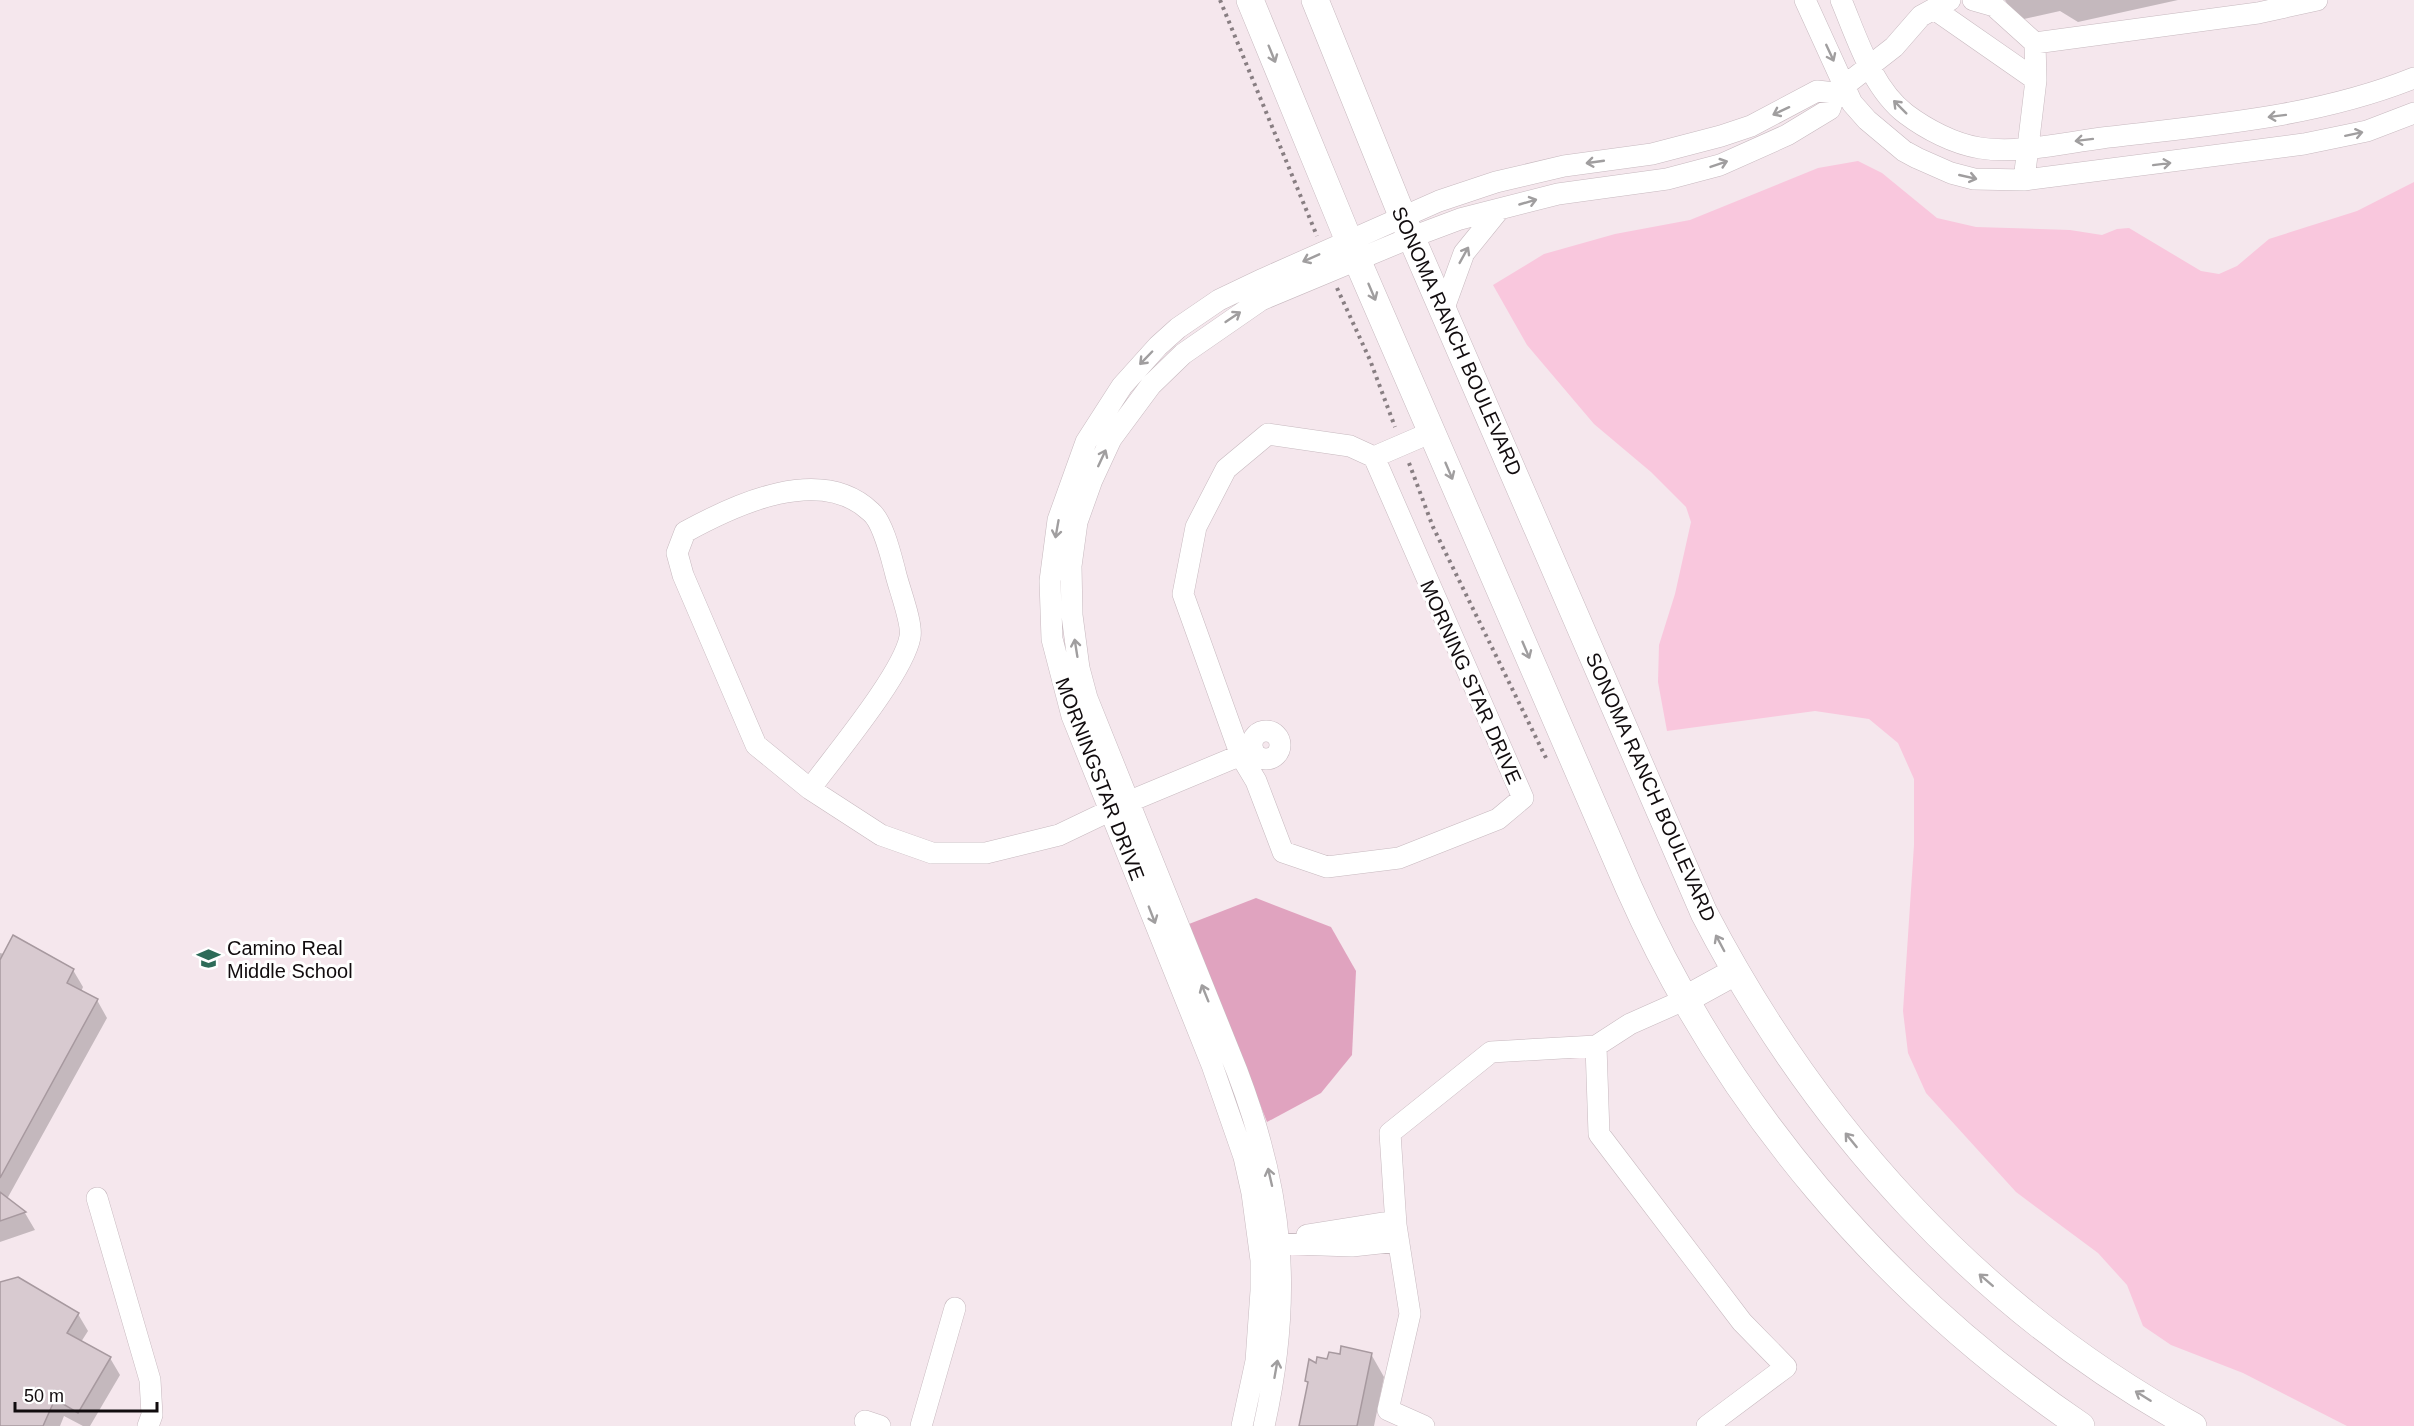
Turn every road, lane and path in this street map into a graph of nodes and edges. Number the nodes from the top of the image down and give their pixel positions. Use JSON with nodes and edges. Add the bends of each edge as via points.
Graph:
{"nodes":[{"id":1,"x":1250,"y":0,"type":"edge"},
{"id":2,"x":1315,"y":0,"type":"edge"},
{"id":3,"x":1805,"y":0,"type":"edge"},
{"id":4,"x":1841,"y":0,"type":"edge"},
{"id":5,"x":1973,"y":0,"type":"edge"},
{"id":6,"x":2317,"y":0,"type":"edge"},
{"id":7,"x":1942,"y":5,"type":"edge"},
{"id":8,"x":2035,"y":43,"type":"junction"},
{"id":9,"x":1870,"y":67,"type":"junction"},
{"id":10,"x":2414,"y":78,"type":"edge"},
{"id":11,"x":2036,"y":80,"type":"junction"},
{"id":12,"x":1840,"y":89,"type":"junction"},
{"id":13,"x":2414,"y":113,"type":"edge"},
{"id":14,"x":2026,"y":147,"type":"junction"},
{"id":15,"x":1568,"y":165,"type":"junction"},
{"id":16,"x":2024,"y":180,"type":"junction"},
{"id":17,"x":1571,"y":192,"type":"junction"},
{"id":18,"x":1498,"y":211,"type":"junction"},
{"id":19,"x":1408,"y":228,"type":"junction"},
{"id":20,"x":1353,"y":250,"type":"junction"},
{"id":21,"x":1444,"y":308,"type":"junction"},
{"id":22,"x":1432,"y":432,"type":"junction"},
{"id":23,"x":1374,"y":457,"type":"junction"},
{"id":24,"x":1247,"y":753,"type":"junction"},
{"id":25,"x":810,"y":789,"type":"junction"},
{"id":26,"x":1120,"y":807,"type":"junction"},
{"id":27,"x":1735,"y":972,"type":"junction"},
{"id":28,"x":1684,"y":1000,"type":"junction"},
{"id":29,"x":1596,"y":1053,"type":"junction"},
{"id":30,"x":97,"y":1198,"type":"dead end"},
{"id":31,"x":1397,"y":1231,"type":"junction"},
{"id":32,"x":1269,"y":1243,"type":"junction"},
{"id":33,"x":955,"y":1308,"type":"dead end"},
{"id":34,"x":148,"y":1426,"type":"edge"},
{"id":35,"x":921,"y":1426,"type":"edge"},
{"id":36,"x":1242,"y":1426,"type":"edge"},
{"id":37,"x":1264,"y":1426,"type":"edge"},
{"id":38,"x":1424,"y":1426,"type":"edge"},
{"id":39,"x":1707,"y":1426,"type":"edge"},
{"id":40,"x":2081,"y":1426,"type":"edge"},
{"id":41,"x":2193,"y":1426,"type":"edge"}],
"edges":[{"from":1,"to":20,"type":"main road","one_way":true},
{"from":2,"to":19,"type":"main road","name":"SONOMA RANCH BOULEVARD"},
{"from":3,"to":12,"type":"street","one_way":true},
{"from":4,"to":9,"type":"street"},
{"from":5,"to":8,"type":"street","via":[[1995,6]]},
{"from":6,"to":8,"type":"street","via":[[2258,13]]},
{"from":7,"to":9,"type":"street","via":[[1922,16]]},
{"from":7,"to":11,"type":"street"},
{"from":8,"to":11,"type":"street"},
{"from":9,"to":12,"type":"street"},
{"from":14,"to":9,"type":"street","one_way":true,"via":[[1978,148],[1933,131],[1905,113]]},
{"from":10,"to":14,"type":"street","one_way":true,"via":[[2351,101],[2284,116]]},
{"from":11,"to":14,"type":"street"},
{"from":12,"to":15,"type":"street","one_way":true,"via":[[1817,91],[1751,126],[1721,136],[1652,154]]},
{"from":12,"to":16,"type":"street","one_way":true,"via":[[1867,120],[1917,158],[1974,179]]},
{"from":17,"to":12,"type":"street","one_way":true,"via":[[1666,180],[1720,165],[1787,135],[1830,109]]},
{"from":16,"to":13,"type":"street","one_way":true,"via":[[2304,144],[2367,131]]},
{"from":14,"to":16,"type":"street"},
{"from":15,"to":17,"type":"street"},
{"from":15,"to":19,"type":"street","via":[[1439,201]]},
{"from":18,"to":17,"type":"street","one_way":true},
{"from":18,"to":19,"type":"street"},
{"from":21,"to":18,"type":"street","one_way":true,"via":[[1464,253]]},
{"from":19,"to":20,"type":"street","name":"MORNINGSTAR DRIVE"},
{"from":19,"to":21,"type":"main road","name":"SONOMA RANCH BOULEVARD"},
{"from":20,"to":22,"type":"main road","one_way":true},
{"from":20,"to":26,"type":"street","name":"MORNINGSTAR DRIVE","via":[[1219,300],[1178,328],[1122,386],[1086,442],[1058,520],[1050,581],[1052,639],[1072,716]]},
{"from":27,"to":21,"type":"main road","name":"SONOMA RANCH BOULEVARD","one_way":true,"via":[[1704,914]]},
{"from":22,"to":23,"type":"street"},
{"from":22,"to":28,"type":"main road","one_way":true,"via":[[1629,888]]},
{"from":23,"to":24,"type":"street","via":[[1350,446],[1268,434],[1226,469],[1196,527],[1183,594]]},
{"from":23,"to":24,"type":"street","name":"MORNING STAR DRIVE","via":[[1523,798],[1498,819],[1400,858],[1327,867],[1283,852]]},
{"from":24,"to":26,"type":"street"},
{"from":25,"to":25,"type":"street","via":[[756,745],[677,554],[685,532],[721,512],[800,488],[837,491],[873,512],[889,548],[911,635],[900,664]]},
{"from":25,"to":26,"type":"street","via":[[881,835],[932,853],[986,853],[1059,835]]},
{"from":26,"to":32,"type":"street","name":"MORNINGSTAR DRIVE","via":[[1234,1122]]},
{"from":27,"to":28,"type":"main road"},
{"from":41,"to":27,"type":"main road","name":"SONOMA RANCH BOULEVARD","one_way":true,"via":[[2066,1345],[2009,1301],[1931,1229],[1882,1178],[1830,1114]]},
{"from":28,"to":29,"type":"street","via":[[1630,1024]]},
{"from":28,"to":40,"type":"main road","via":[[1773,1134],[1864,1243],[1967,1340]]},
{"from":29,"to":31,"type":"street","via":[[1491,1052],[1390,1133]]},
{"from":29,"to":39,"type":"street","via":[[1599,1134],[1742,1322],[1786,1367]]},
{"from":30,"to":34,"type":"street","via":[[150,1380],[152,1415]]},
{"from":31,"to":32,"type":"street","via":[[1352,1246]]},
{"from":31,"to":38,"type":"street","via":[[1410,1314],[1388,1410]]},
{"from":32,"to":36,"type":"street","name":"MORNINGSTAR DRIVE","via":[[1256,1361]]},
{"from":37,"to":32,"type":"street","name":"MORNINGSTAR DRIVE","one_way":true,"via":[[1281,1337]]},
{"from":33,"to":35,"type":"street"}]}
